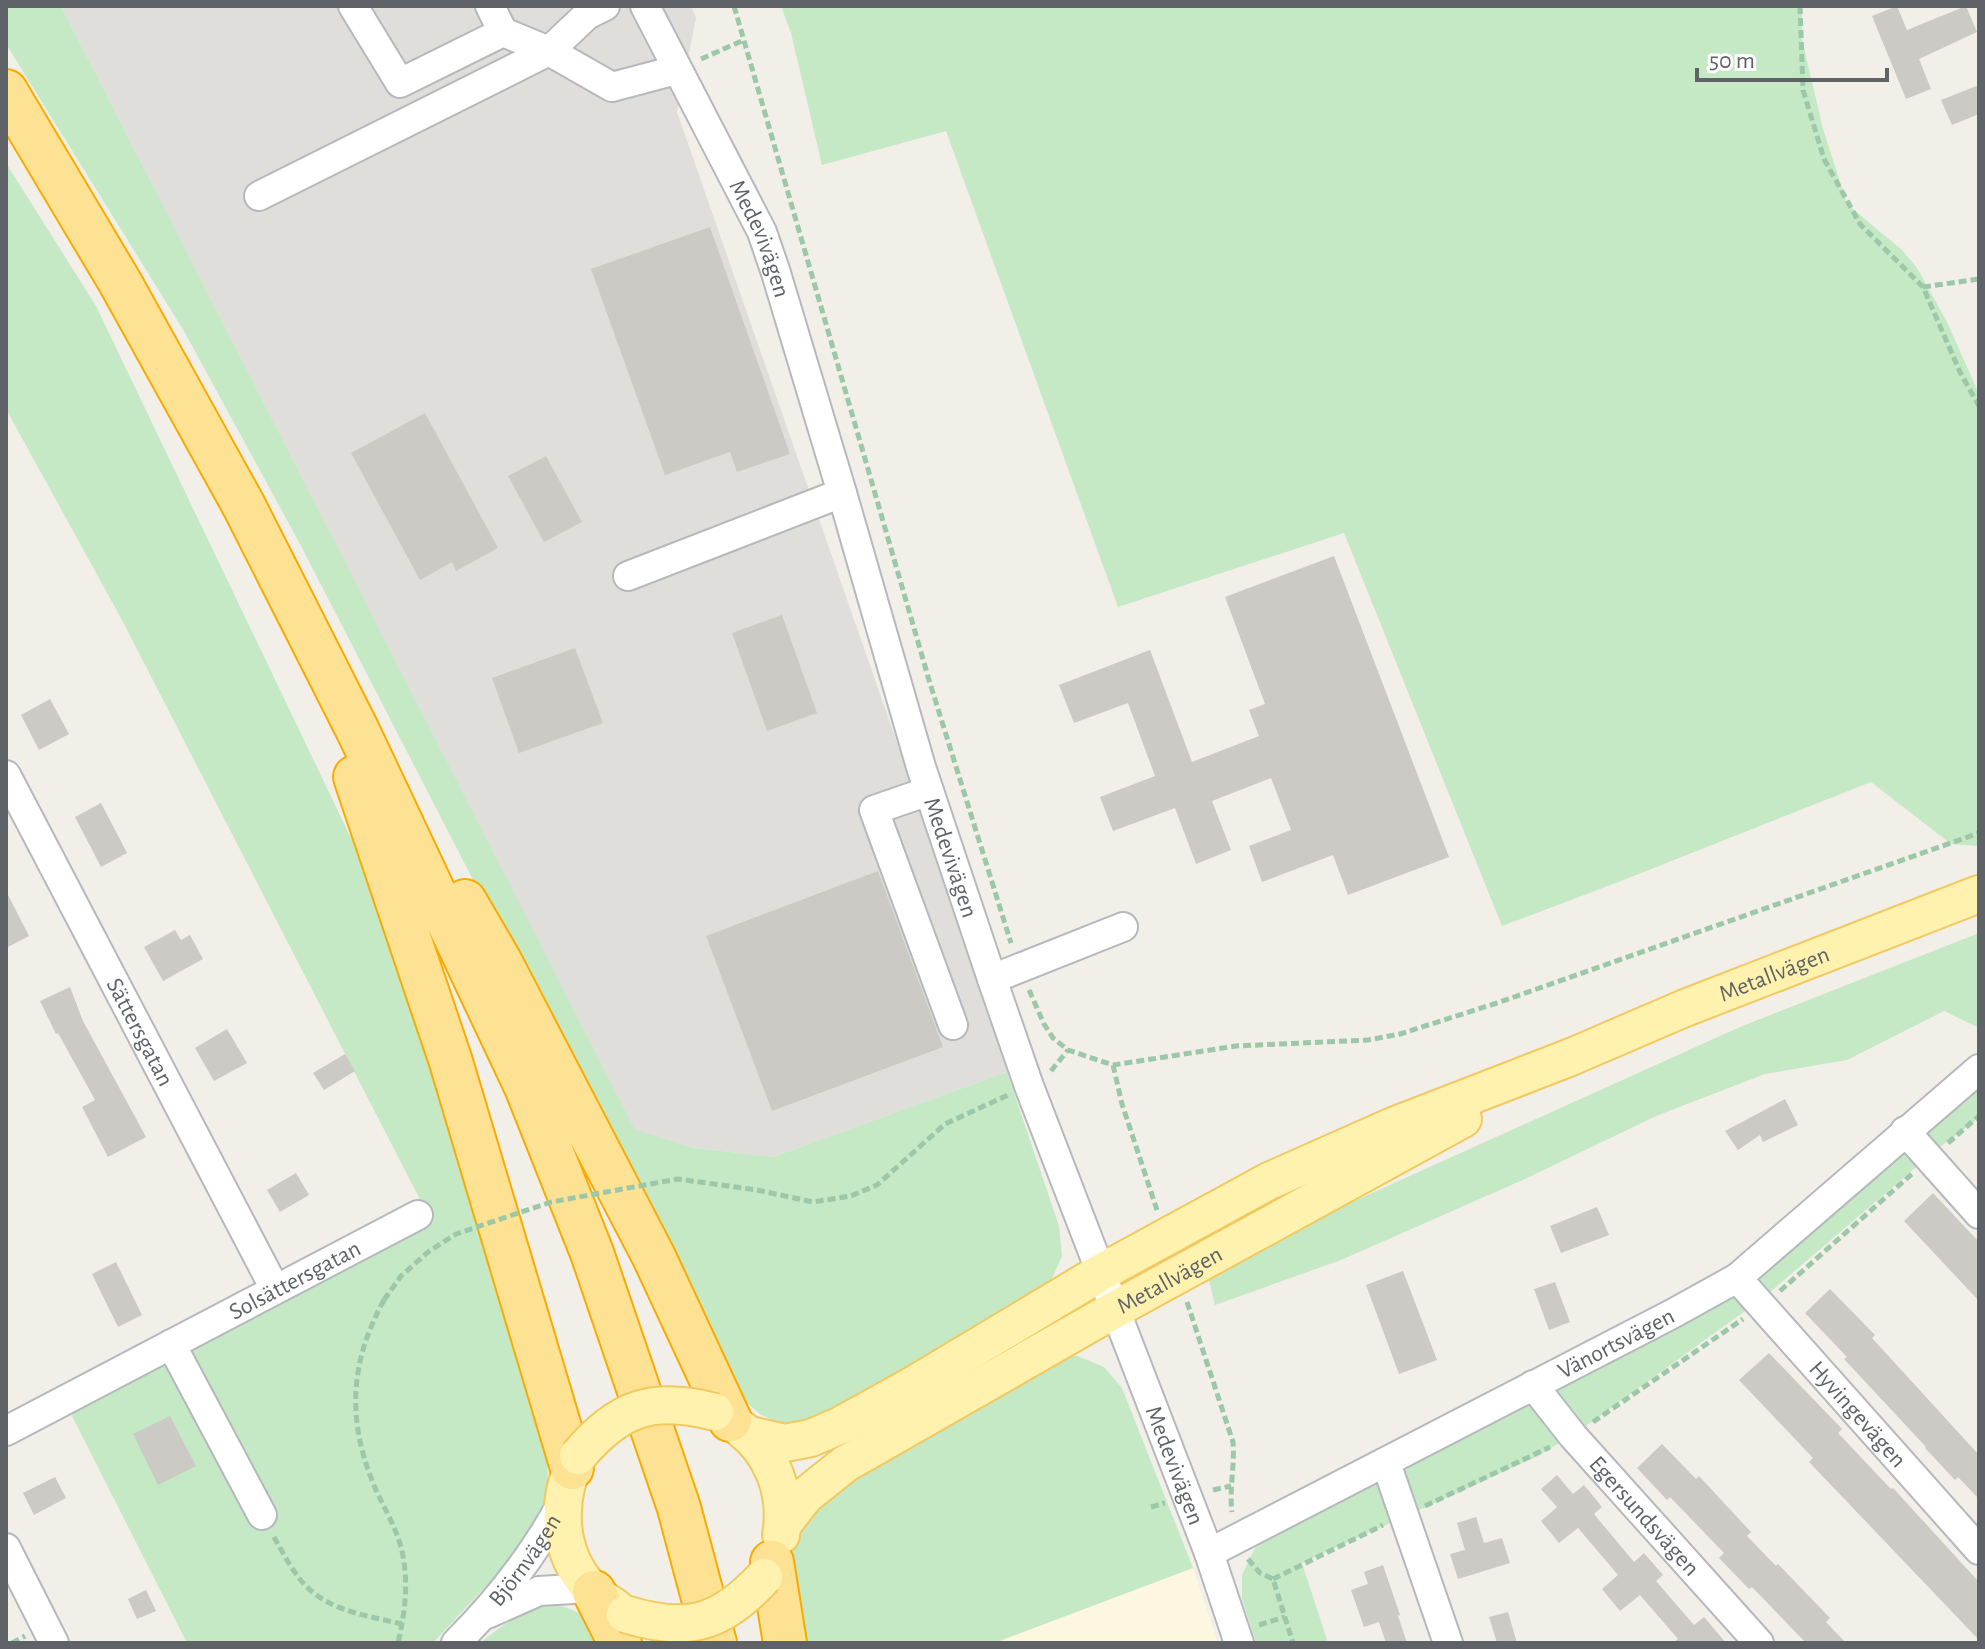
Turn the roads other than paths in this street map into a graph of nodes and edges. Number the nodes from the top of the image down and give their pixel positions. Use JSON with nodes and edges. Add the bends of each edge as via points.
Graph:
{"nodes":[{"id":1,"x":353,"y":6,"type":"edge"},
{"id":2,"x":490,"y":6,"type":"edge"},
{"id":3,"x":605,"y":6,"type":"edge"},
{"id":4,"x":645,"y":6,"type":"edge"},
{"id":5,"x":503,"y":32,"type":"junction"},
{"id":6,"x":549,"y":51,"type":"junction"},
{"id":7,"x":676,"y":70,"type":"junction"},
{"id":8,"x":6,"y":91,"type":"edge"},
{"id":9,"x":6,"y":127,"type":"edge"},
{"id":10,"x":259,"y":196,"type":"dead end"},
{"id":11,"x":842,"y":493,"type":"junction"},
{"id":12,"x":628,"y":576,"type":"dead end"},
{"id":13,"x":350,"y":733,"type":"junction"},
{"id":14,"x":6,"y":775,"type":"edge"},
{"id":15,"x":929,"y":791,"type":"junction"},
{"id":16,"x":1979,"y":894,"type":"edge"},
{"id":17,"x":1123,"y":927,"type":"dead end"},
{"id":18,"x":992,"y":979,"type":"junction"},
{"id":19,"x":953,"y":1025,"type":"dead end"},
{"id":20,"x":1571,"y":1057,"type":"junction"},
{"id":21,"x":1979,"y":1069,"type":"edge"},
{"id":22,"x":1905,"y":1131,"type":"junction"},
{"id":23,"x":1979,"y":1214,"type":"edge"},
{"id":24,"x":418,"y":1215,"type":"dead end"},
{"id":25,"x":1100,"y":1273,"type":"junction"},
{"id":26,"x":1737,"y":1278,"type":"junction"},
{"id":27,"x":275,"y":1289,"type":"junction"},
{"id":28,"x":1114,"y":1310,"type":"junction"},
{"id":29,"x":171,"y":1344,"type":"junction"},
{"id":30,"x":1533,"y":1385,"type":"junction"},
{"id":31,"x":732,"y":1422,"type":"junction"},
{"id":32,"x":6,"y":1431,"type":"edge"},
{"id":33,"x":1386,"y":1463,"type":"junction"},
{"id":34,"x":571,"y":1476,"type":"junction"},
{"id":35,"x":262,"y":1515,"type":"road end"},
{"id":36,"x":6,"y":1548,"type":"edge"},
{"id":37,"x":1979,"y":1550,"type":"edge"},
{"id":38,"x":1209,"y":1553,"type":"junction"},
{"id":39,"x":773,"y":1554,"type":"junction"},
{"id":40,"x":607,"y":1609,"type":"edge"},
{"id":41,"x":483,"y":1616,"type":"junction"},
{"id":42,"x":1247,"y":1635,"type":"edge"},
{"id":43,"x":54,"y":1643,"type":"edge"},
{"id":44,"x":456,"y":1643,"type":"edge"},
{"id":45,"x":697,"y":1643,"type":"edge"},
{"id":46,"x":715,"y":1643,"type":"edge"},
{"id":47,"x":785,"y":1643,"type":"edge"},
{"id":48,"x":1448,"y":1643,"type":"edge"},
{"id":49,"x":1759,"y":1643,"type":"edge"}],
"edges":[{"from":1,"to":5,"type":"street","via":[[400,83]]},
{"from":2,"to":5,"type":"street"},
{"from":3,"to":6,"type":"street","via":[[587,15]]},
{"from":4,"to":7,"type":"street","name":"Medevivägen"},
{"from":5,"to":6,"type":"street"},
{"from":6,"to":7,"type":"street","via":[[612,87]]},
{"from":6,"to":10,"type":"street"},
{"from":7,"to":11,"type":"street","name":"Medevivägen","via":[[762,232]]},
{"from":8,"to":13,"type":"highway","via":[[221,465]]},
{"from":9,"to":13,"type":"highway","via":[[106,291]]},
{"from":11,"to":12,"type":"street"},
{"from":11,"to":15,"type":"street","name":"Medevivägen"},
{"from":13,"to":31,"type":"highway","via":[[500,961],[654,1257]]},
{"from":13,"to":34,"type":"highway"},
{"from":13,"to":45,"type":"highway","via":[[511,1093],[661,1514]]},
{"from":13,"to":46,"type":"highway","via":[[526,1087],[592,1253],[679,1508]]},
{"from":14,"to":27,"type":"street","name":"Sättersgatan"},
{"from":15,"to":18,"type":"street","name":"Medevivägen"},
{"from":15,"to":19,"type":"street","via":[[874,810]]},
{"from":16,"to":20,"type":"main road","name":"Metallvägen"},
{"from":17,"to":18,"type":"street"},
{"from":18,"to":25,"type":"street","name":"Medevivägen"},
{"from":20,"to":25,"type":"main road","name":"Metallvägen","via":[[1269,1181]]},
{"from":20,"to":28,"type":"main road","name":"Metallvägen"},
{"from":21,"to":22,"type":"street","name":"Vänortsvägen"},
{"from":22,"to":23,"type":"street"},
{"from":22,"to":26,"type":"street","name":"Vänortsvägen"},
{"from":24,"to":27,"type":"street","name":"Solsättersgatan"},
{"from":25,"to":28,"type":"street","name":"Medevivägen"},
{"from":25,"to":31,"type":"main road","name":"Metallvägen","via":[[811,1438],[785,1443]]},
{"from":26,"to":30,"type":"street","name":"Vänortsvägen"},
{"from":26,"to":37,"type":"street","name":"Hyvingevägen"},
{"from":27,"to":29,"type":"street","name":"Solsättersgatan"},
{"from":28,"to":38,"type":"street","name":"Medevivägen"},
{"from":28,"to":39,"type":"main road","name":"Metallvägen","via":[[845,1464],[805,1496]]},
{"from":29,"to":32,"type":"street","name":"Solsättersgatan"},
{"from":29,"to":35,"type":"street"},
{"from":30,"to":33,"type":"street","name":"Vänortsvägen"},
{"from":30,"to":49,"type":"street","name":"Egersundsvägen"},
{"from":31,"to":34,"type":"main road","bridge":true,"via":[[685,1404],[624,1415],[598,1433]]},
{"from":31,"to":39,"type":"main road","via":[[765,1454],[776,1475],[782,1499]]},
{"from":33,"to":38,"type":"street","name":"Vänortsvägen"},
{"from":33,"to":48,"type":"street"},
{"from":34,"to":40,"type":"main road","via":[[562,1526],[567,1549]]},
{"from":34,"to":41,"type":"street","name":"Björnvägen","via":[[542,1541]]},
{"from":36,"to":43,"type":"street"},
{"from":38,"to":42,"type":"street","name":"Medevivägen"},
{"from":39,"to":40,"type":"main road","bridge":true,"via":[[743,1600],[716,1616],[686,1624],[654,1623]]},
{"from":39,"to":47,"type":"highway"},
{"from":40,"to":41,"type":"street","name":"Björnvägen","via":[[539,1591]]},
{"from":41,"to":44,"type":"street","name":"Björnvägen"}]}
